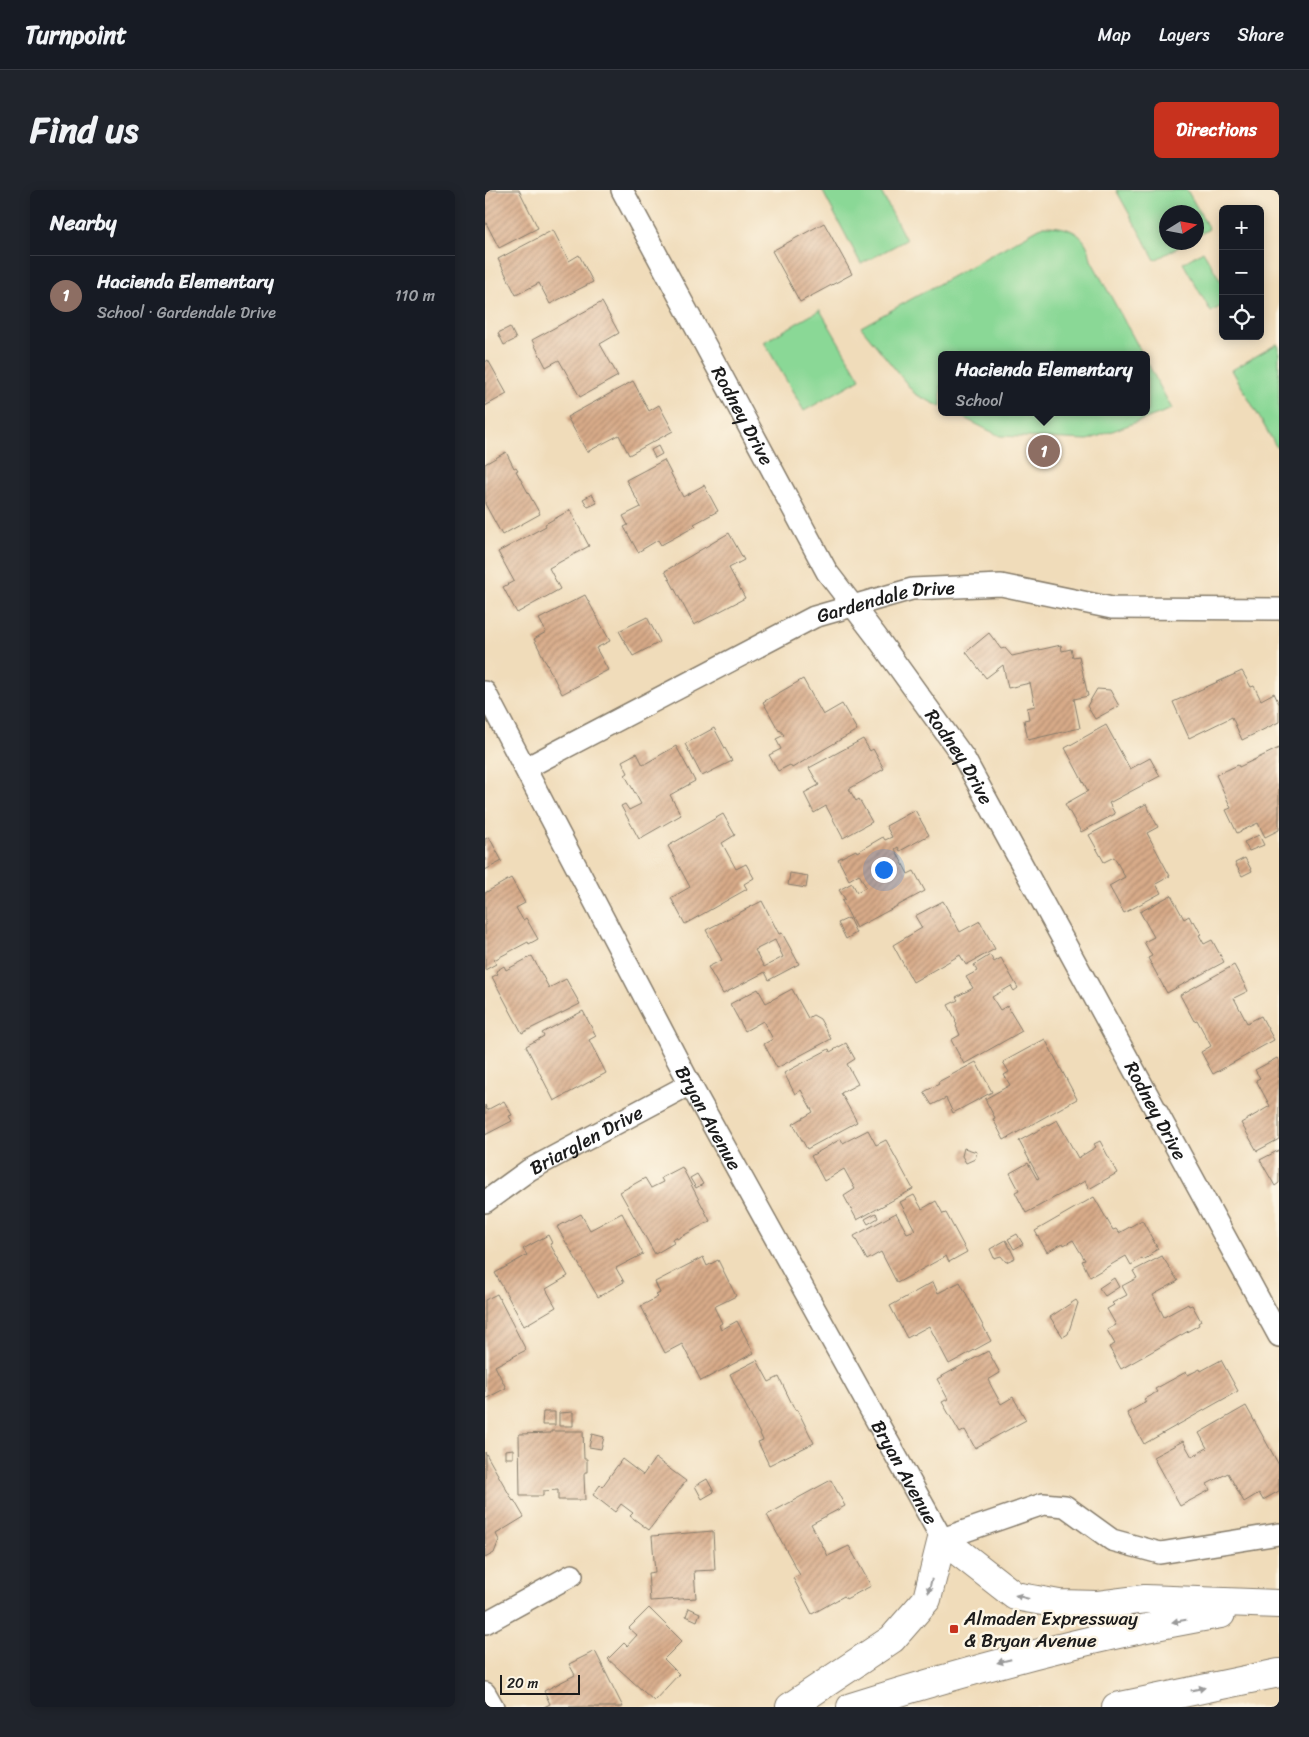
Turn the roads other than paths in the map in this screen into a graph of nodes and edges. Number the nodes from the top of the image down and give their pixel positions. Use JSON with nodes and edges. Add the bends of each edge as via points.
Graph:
{"nodes":[{"id":1,"x":622,"y":190,"type":"edge"},
{"id":2,"x":853,"y":605,"type":"junction"},
{"id":3,"x":1279,"y":609,"type":"edge"},
{"id":4,"x":485,"y":692,"type":"edge"},
{"id":5,"x":526,"y":768,"type":"junction"},
{"id":6,"x":690,"y":1084,"type":"junction"},
{"id":7,"x":485,"y":1202,"type":"edge"},
{"id":8,"x":1279,"y":1336,"type":"edge"},
{"id":9,"x":1279,"y":1534,"type":"edge"},
{"id":10,"x":942,"y":1539,"type":"junction"},
{"id":11,"x":573,"y":1575,"type":"dead end"},
{"id":12,"x":1279,"y":1604,"type":"edge"},
{"id":13,"x":485,"y":1623,"type":"edge"},
{"id":14,"x":1279,"y":1673,"type":"edge"},
{"id":15,"x":485,"y":1692,"type":"edge"},
{"id":16,"x":493,"y":1707,"type":"edge"},
{"id":17,"x":790,"y":1707,"type":"edge"},
{"id":18,"x":851,"y":1707,"type":"edge"},
{"id":19,"x":1116,"y":1707,"type":"edge"}],
"edges":[{"from":1,"to":2,"type":"street","name":"Rodney Drive","via":[[827,572]]},
{"from":2,"to":3,"type":"street","name":"Gardendale Drive","via":[[912,588],[1001,584],[1112,608]]},
{"from":2,"to":5,"type":"street","name":"Gardendale Drive","via":[[814,617]]},
{"from":2,"to":8,"type":"street","name":"Rodney Drive","via":[[964,758]]},
{"from":4,"to":5,"type":"street","name":"Bryan Avenue"},
{"from":5,"to":6,"type":"street","name":"Bryan Avenue"},
{"from":6,"to":7,"type":"street","name":"Briarglen Drive","via":[[529,1170]]},
{"from":6,"to":10,"type":"street","name":"Bryan Avenue"},
{"from":9,"to":10,"type":"street","via":[[1160,1553],[1112,1540],[1065,1506],[1043,1504]]},
{"from":12,"to":10,"type":"main road","one_way":true,"via":[[1145,1600],[1098,1605],[1059,1604],[1015,1596]]},
{"from":10,"to":17,"type":"main road","one_way":true,"via":[[927,1599],[892,1639]]},
{"from":11,"to":13,"type":"street"},
{"from":12,"to":18,"type":"main road","one_way":true,"via":[[1171,1622],[1012,1659]]},
{"from":19,"to":14,"type":"main road","one_way":true},
{"from":15,"to":16,"type":"street"}]}
